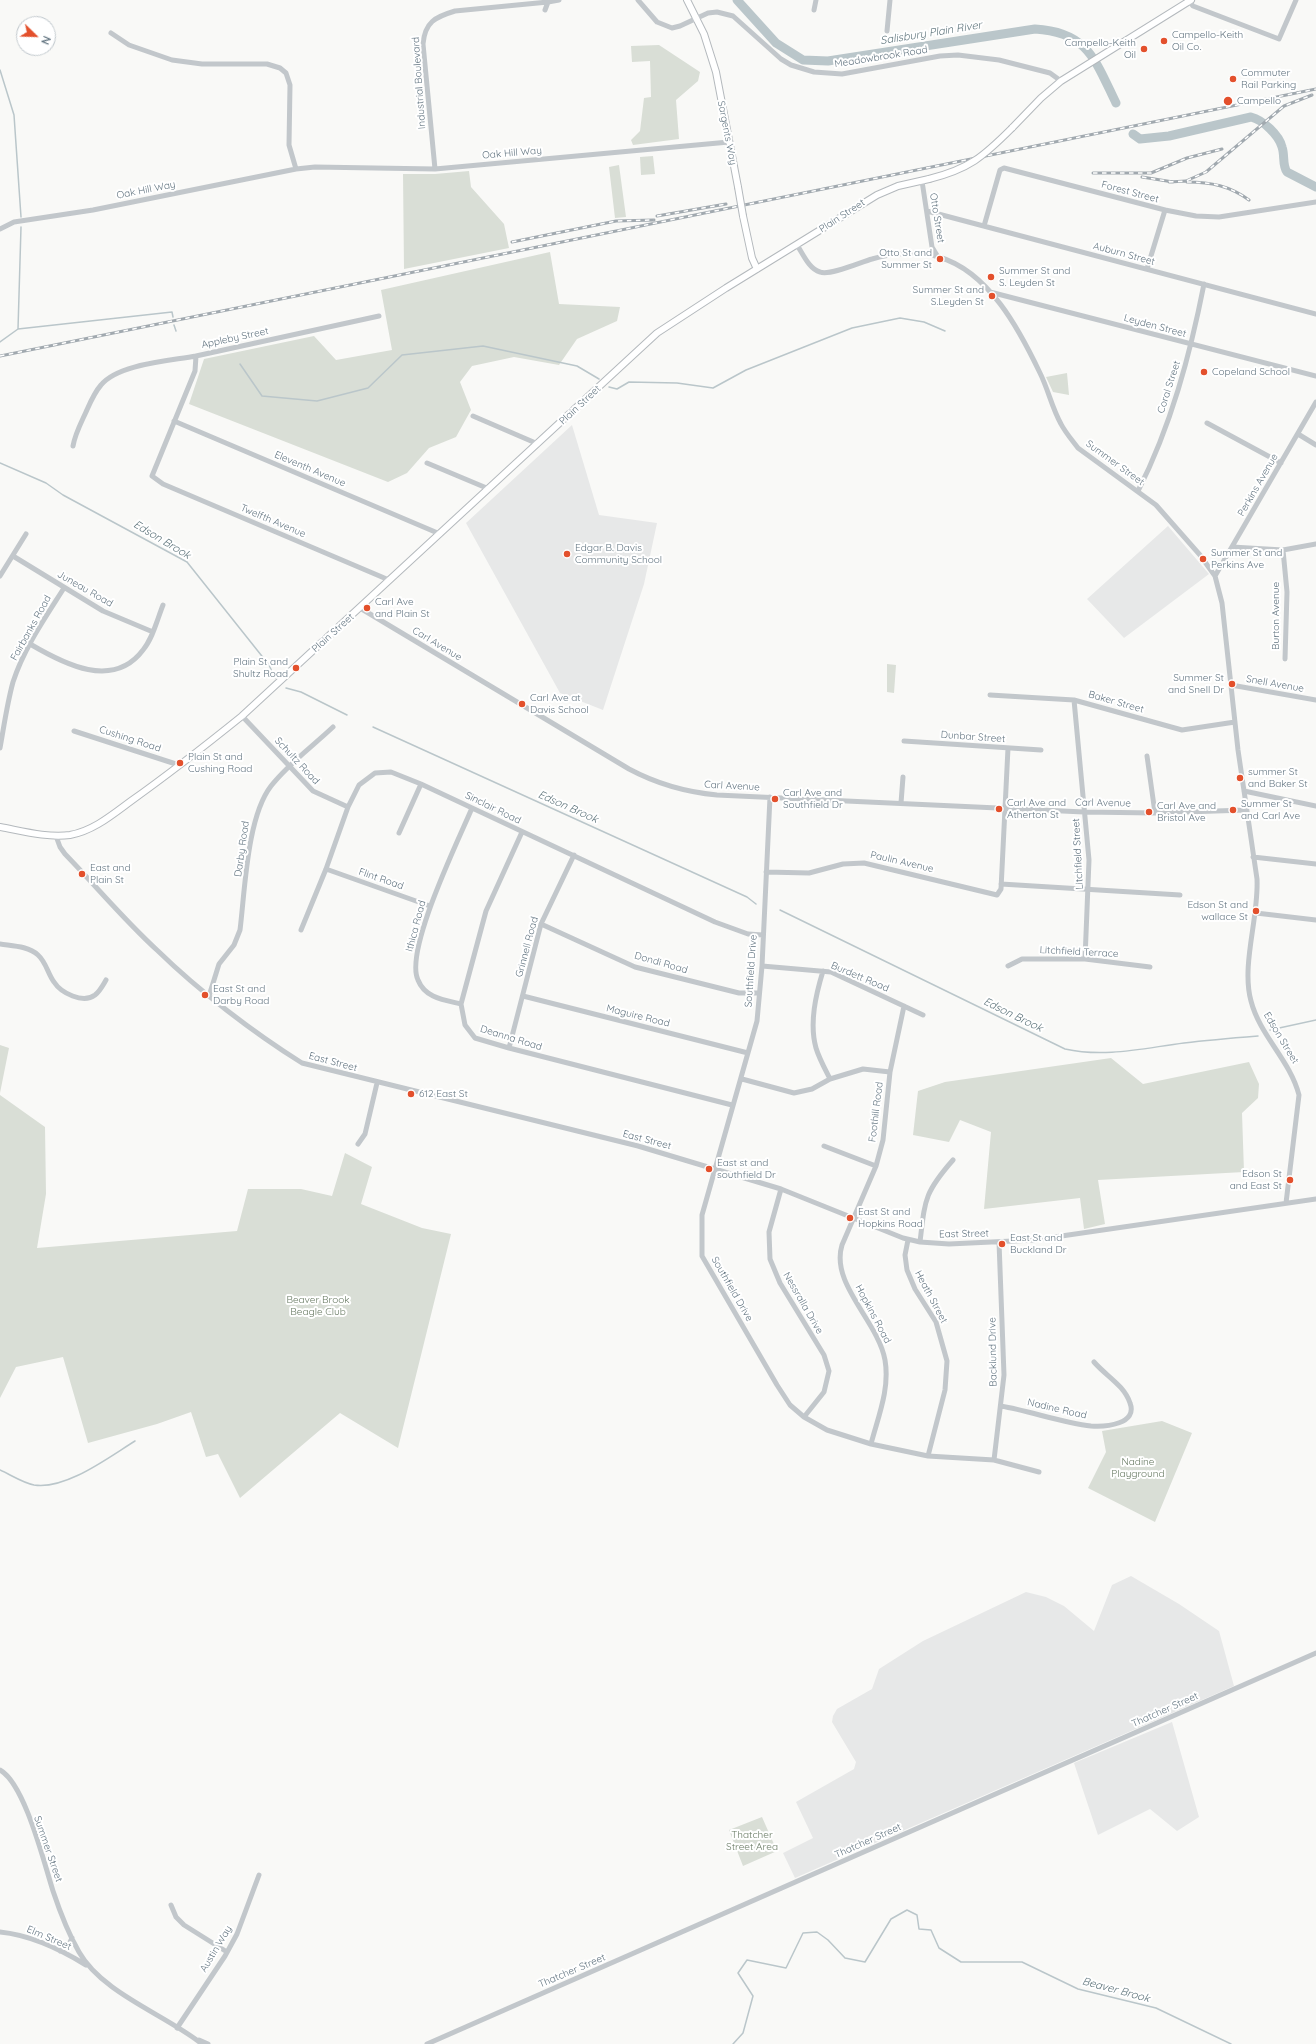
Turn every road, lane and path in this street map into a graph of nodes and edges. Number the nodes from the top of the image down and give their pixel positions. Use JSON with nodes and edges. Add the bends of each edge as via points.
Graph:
{"nodes":[{"id":1,"x":559,"y":0,"type":"edge"},
{"id":2,"x":638,"y":0,"type":"edge"},
{"id":3,"x":687,"y":0,"type":"edge"},
{"id":4,"x":816,"y":0,"type":"edge"},
{"id":5,"x":890,"y":0,"type":"edge"},
{"id":6,"x":1296,"y":0,"type":"edge"},
{"id":7,"x":1190,"y":1,"type":"edge"},
{"id":8,"x":548,"y":2,"type":"junction"},
{"id":9,"x":545,"y":10,"type":"dead end"},
{"id":10,"x":814,"y":10,"type":"dead end"},
{"id":11,"x":696,"y":18,"type":"junction"},
{"id":12,"x":887,"y":31,"type":"dead end"},
{"id":13,"x":111,"y":33,"type":"dead end"},
{"id":14,"x":1062,"y":81,"type":"junction"},
{"id":15,"x":729,"y":142,"type":"junction"},
{"id":16,"x":296,"y":169,"type":"junction"},
{"id":17,"x":435,"y":169,"type":"junction"},
{"id":18,"x":922,"y":181,"type":"junction"},
{"id":19,"x":1316,"y":202,"type":"edge"},
{"id":20,"x":1165,"y":210,"type":"junction"},
{"id":21,"x":927,"y":211,"type":"junction"},
{"id":22,"x":984,"y":226,"type":"junction"},
{"id":23,"x":0,"y":229,"type":"edge"},
{"id":24,"x":797,"y":245,"type":"junction"},
{"id":25,"x":938,"y":257,"type":"junction"},
{"id":26,"x":757,"y":269,"type":"junction"},
{"id":27,"x":1147,"y":269,"type":"junction"},
{"id":28,"x":1204,"y":284,"type":"junction"},
{"id":29,"x":990,"y":292,"type":"junction"},
{"id":30,"x":1316,"y":314,"type":"edge"},
{"id":31,"x":379,"y":316,"type":"dead end"},
{"id":32,"x":1191,"y":344,"type":"junction"},
{"id":33,"x":196,"y":356,"type":"junction"},
{"id":34,"x":1316,"y":376,"type":"edge"},
{"id":35,"x":1316,"y":402,"type":"edge"},
{"id":36,"x":473,"y":416,"type":"dead end"},
{"id":37,"x":174,"y":421,"type":"junction"},
{"id":38,"x":1207,"y":423,"type":"dead end"},
{"id":39,"x":1298,"y":434,"type":"junction"},
{"id":40,"x":538,"y":444,"type":"junction"},
{"id":41,"x":1316,"y":445,"type":"edge"},
{"id":42,"x":73,"y":446,"type":"dead end"},
{"id":43,"x":428,"y":463,"type":"dead end"},
{"id":44,"x":1281,"y":463,"type":"junction"},
{"id":45,"x":152,"y":476,"type":"joint"},
{"id":46,"x":489,"y":489,"type":"junction"},
{"id":47,"x":1138,"y":490,"type":"junction"},
{"id":48,"x":26,"y":534,"type":"dead end"},
{"id":49,"x":440,"y":534,"type":"junction"},
{"id":50,"x":1316,"y":544,"type":"edge"},
{"id":51,"x":1232,"y":547,"type":"junction"},
{"id":52,"x":1282,"y":550,"type":"junction"},
{"id":53,"x":13,"y":556,"type":"junction"},
{"id":54,"x":0,"y":576,"type":"edge"},
{"id":55,"x":1215,"y":576,"type":"junction"},
{"id":56,"x":389,"y":580,"type":"junction"},
{"id":57,"x":64,"y":588,"type":"junction"},
{"id":58,"x":163,"y":606,"type":"dead end"},
{"id":59,"x":360,"y":608,"type":"junction"},
{"id":60,"x":153,"y":632,"type":"junction"},
{"id":61,"x":30,"y":644,"type":"junction"},
{"id":62,"x":1285,"y":659,"type":"dead end"},
{"id":63,"x":1231,"y":685,"type":"junction"},
{"id":64,"x":990,"y":695,"type":"dead end"},
{"id":65,"x":1074,"y":700,"type":"junction"},
{"id":66,"x":1316,"y":700,"type":"edge"},
{"id":67,"x":242,"y":716,"type":"junction"},
{"id":68,"x":1235,"y":722,"type":"junction"},
{"id":69,"x":333,"y":727,"type":"dead end"},
{"id":70,"x":74,"y":731,"type":"dead end"},
{"id":71,"x":904,"y":742,"type":"dead end"},
{"id":72,"x":0,"y":748,"type":"edge"},
{"id":73,"x":1008,"y":748,"type":"junction"},
{"id":74,"x":1041,"y":750,"type":"dead end"},
{"id":75,"x":1147,"y":756,"type":"dead end"},
{"id":76,"x":180,"y":765,"type":"junction"},
{"id":77,"x":290,"y":767,"type":"junction"},
{"id":78,"x":903,"y":777,"type":"dead end"},
{"id":79,"x":421,"y":784,"type":"junction"},
{"id":80,"x":1244,"y":791,"type":"junction"},
{"id":81,"x":770,"y":797,"type":"junction"},
{"id":82,"x":901,"y":803,"type":"junction"},
{"id":83,"x":1316,"y":806,"type":"edge"},
{"id":84,"x":348,"y":807,"type":"junction"},
{"id":85,"x":472,"y":808,"type":"junction"},
{"id":86,"x":1005,"y":809,"type":"junction"},
{"id":87,"x":1246,"y":810,"type":"junction"},
{"id":88,"x":1084,"y":812,"type":"junction"},
{"id":89,"x":1155,"y":813,"type":"junction"},
{"id":90,"x":0,"y":827,"type":"edge"},
{"id":91,"x":522,"y":832,"type":"junction"},
{"id":92,"x":399,"y":833,"type":"dead end"},
{"id":93,"x":56,"y":836,"type":"junction"},
{"id":94,"x":574,"y":855,"type":"junction"},
{"id":95,"x":1253,"y":857,"type":"junction"},
{"id":96,"x":1316,"y":864,"type":"edge"},
{"id":97,"x":326,"y":869,"type":"junction"},
{"id":98,"x":766,"y":872,"type":"junction"},
{"id":99,"x":1001,"y":884,"type":"junction"},
{"id":100,"x":1089,"y":890,"type":"junction"},
{"id":101,"x":1180,"y":895,"type":"dead end"},
{"id":102,"x":430,"y":906,"type":"junction"},
{"id":103,"x":1256,"y":913,"type":"junction"},
{"id":104,"x":1316,"y":920,"type":"edge"},
{"id":105,"x":541,"y":924,"type":"junction"},
{"id":106,"x":301,"y":930,"type":"dead end"},
{"id":107,"x":763,"y":935,"type":"junction"},
{"id":108,"x":0,"y":944,"type":"edge"},
{"id":109,"x":1084,"y":959,"type":"junction"},
{"id":110,"x":762,"y":966,"type":"junction"},
{"id":111,"x":1008,"y":966,"type":"dead end"},
{"id":112,"x":1150,"y":967,"type":"dead end"},
{"id":113,"x":823,"y":971,"type":"junction"},
{"id":114,"x":106,"y":980,"type":"dead end"},
{"id":115,"x":759,"y":993,"type":"junction"},
{"id":116,"x":210,"y":996,"type":"junction"},
{"id":117,"x":523,"y":996,"type":"junction"},
{"id":118,"x":461,"y":1004,"type":"junction"},
{"id":119,"x":904,"y":1006,"type":"junction"},
{"id":120,"x":923,"y":1015,"type":"dead end"},
{"id":121,"x":509,"y":1048,"type":"junction"},
{"id":122,"x":748,"y":1053,"type":"junction"},
{"id":123,"x":890,"y":1072,"type":"junction"},
{"id":124,"x":742,"y":1079,"type":"junction"},
{"id":125,"x":830,"y":1079,"type":"junction"},
{"id":126,"x":377,"y":1083,"type":"junction"},
{"id":127,"x":732,"y":1105,"type":"junction"},
{"id":128,"x":358,"y":1144,"type":"dead end"},
{"id":129,"x":824,"y":1146,"type":"dead end"},
{"id":130,"x":953,"y":1160,"type":"dead end"},
{"id":131,"x":876,"y":1166,"type":"junction"},
{"id":132,"x":714,"y":1168,"type":"junction"},
{"id":133,"x":781,"y":1189,"type":"junction"},
{"id":134,"x":1316,"y":1199,"type":"edge"},
{"id":135,"x":1286,"y":1203,"type":"junction"},
{"id":136,"x":854,"y":1218,"type":"junction"},
{"id":137,"x":908,"y":1240,"type":"junction"},
{"id":138,"x":920,"y":1242,"type":"junction"},
{"id":139,"x":999,"y":1242,"type":"junction"},
{"id":140,"x":1094,"y":1362,"type":"dead end"},
{"id":141,"x":1001,"y":1406,"type":"junction"},
{"id":142,"x":804,"y":1417,"type":"junction"},
{"id":143,"x":871,"y":1444,"type":"junction"},
{"id":144,"x":928,"y":1456,"type":"junction"},
{"id":145,"x":994,"y":1460,"type":"junction"},
{"id":146,"x":1039,"y":1472,"type":"dead end"},
{"id":147,"x":1316,"y":1653,"type":"edge"},
{"id":148,"x":0,"y":1770,"type":"edge"},
{"id":149,"x":259,"y":1875,"type":"dead end"},
{"id":150,"x":171,"y":1905,"type":"dead end"},
{"id":151,"x":0,"y":1932,"type":"edge"},
{"id":152,"x":72,"y":1938,"type":"junction"},
{"id":153,"x":60,"y":1951,"type":"junction"},
{"id":154,"x":227,"y":1952,"type":"junction"},
{"id":155,"x":88,"y":1966,"type":"junction"},
{"id":156,"x":177,"y":2028,"type":"junction"},
{"id":157,"x":195,"y":2038,"type":"junction"},
{"id":158,"x":202,"y":2044,"type":"edge"},
{"id":159,"x":208,"y":2044,"type":"edge"},
{"id":160,"x":428,"y":2044,"type":"edge"}],
"edges":[{"from":1,"to":8,"type":"street","name":"Industrial Boulevard"},
{"from":2,"to":11,"type":"street","via":[[651,17],[664,26],[672,28]]},
{"from":3,"to":11,"type":"main road","name":"Sargents Way"},
{"from":4,"to":10,"type":"street"},
{"from":5,"to":12,"type":"street"},
{"from":6,"to":7,"type":"street","via":[[1279,39],[1193,6]]},
{"from":7,"to":14,"type":"main road","name":"Plain Street"},
{"from":8,"to":9,"type":"street"},
{"from":8,"to":17,"type":"street","name":"Industrial Boulevard","via":[[455,11],[442,15],[424,31],[423,44]]},
{"from":11,"to":14,"type":"street","name":"Meadowbrook Road","via":[[717,12],[732,16],[781,59],[814,72],[842,74],[958,54],[999,60],[1050,73]]},
{"from":11,"to":15,"type":"main road","name":"Sargents Way","via":[[715,67]]},
{"from":13,"to":16,"type":"street","via":[[129,45],[172,60],[198,64],[267,64],[280,68],[286,73],[290,85],[289,145]]},
{"from":14,"to":18,"type":"main road","name":"Plain Street","bridge":true,"via":[[1041,98],[986,154],[950,174]]},
{"from":15,"to":17,"type":"street","name":"Oak Hill Way"},
{"from":15,"to":26,"type":"main road","name":"Sargents Way","bridge":true,"via":[[752,258]]},
{"from":16,"to":17,"type":"street","name":"Oak Hill Way"},
{"from":16,"to":23,"type":"street","name":"Oak Hill Way","via":[[93,210],[14,222]]},
{"from":18,"to":21,"type":"street","name":"Otto Street"},
{"from":18,"to":24,"type":"main road","name":"Plain Street","via":[[881,192]]},
{"from":19,"to":20,"type":"street","name":"Forest Street","via":[[1219,217]]},
{"from":20,"to":22,"type":"street","name":"Forest Street","via":[[1004,168],[1000,170]]},
{"from":20,"to":27,"type":"street"},
{"from":21,"to":22,"type":"street","name":"Auburn Street"},
{"from":21,"to":25,"type":"street","name":"Otto Street","via":[[932,247]]},
{"from":22,"to":27,"type":"street","name":"Auburn Street"},
{"from":24,"to":25,"type":"street","name":"Summer Street","via":[[812,268],[825,273],[894,255]]},
{"from":24,"to":26,"type":"main road","name":"Plain Street"},
{"from":25,"to":29,"type":"street","name":"Summer Street","via":[[973,276]]},
{"from":26,"to":40,"type":"main road","name":"Plain Street","via":[[659,332]]},
{"from":27,"to":28,"type":"street","name":"Auburn Street"},
{"from":28,"to":30,"type":"street","name":"Auburn Street"},
{"from":28,"to":32,"type":"street","name":"Coral Street"},
{"from":29,"to":32,"type":"street","name":"Leyden Street"},
{"from":29,"to":47,"type":"street","name":"Summer Street","via":[[1022,338],[1040,372],[1060,424],[1078,448]]},
{"from":31,"to":33,"type":"street","name":"Appleby Street"},
{"from":32,"to":34,"type":"street","name":"Leyden Street"},
{"from":32,"to":47,"type":"street","name":"Coral Street","via":[[1174,402]]},
{"from":33,"to":37,"type":"street","name":"Appleby Street","via":[[195,371]]},
{"from":33,"to":42,"type":"street","via":[[123,370],[107,379],[100,385],[89,405]]},
{"from":35,"to":39,"type":"street","name":"Perkins Avenue"},
{"from":36,"to":40,"type":"street"},
{"from":37,"to":45,"type":"street","name":"Appleby Street"},
{"from":37,"to":49,"type":"street","name":"Eleventh Avenue"},
{"from":38,"to":44,"type":"street"},
{"from":39,"to":41,"type":"street"},
{"from":39,"to":44,"type":"street","name":"Perkins Avenue"},
{"from":40,"to":46,"type":"main road","name":"Plain Street"},
{"from":43,"to":46,"type":"street"},
{"from":44,"to":51,"type":"street","name":"Perkins Avenue"},
{"from":45,"to":56,"type":"street","name":"Twelfth Avenue","via":[[163,484]]},
{"from":46,"to":49,"type":"main road","name":"Plain Street"},
{"from":47,"to":55,"type":"street","name":"Summer Street","via":[[1165,514]]},
{"from":48,"to":53,"type":"street"},
{"from":49,"to":56,"type":"main road","name":"Plain Street"},
{"from":50,"to":52,"type":"street"},
{"from":51,"to":52,"type":"street"},
{"from":51,"to":55,"type":"street","name":"Perkins Avenue"},
{"from":52,"to":62,"type":"street","name":"Burton Avenue","via":[[1287,592]]},
{"from":53,"to":54,"type":"street"},
{"from":53,"to":57,"type":"street","name":"Juneau Road"},
{"from":55,"to":63,"type":"street","name":"Summer Street","via":[[1222,603]]},
{"from":56,"to":59,"type":"main road","name":"Plain Street"},
{"from":57,"to":60,"type":"street","name":"Juneau Road","via":[[103,611]]},
{"from":57,"to":61,"type":"street","name":"Fairbanks Road"},
{"from":58,"to":60,"type":"street"},
{"from":59,"to":67,"type":"main road","name":"Plain Street"},
{"from":59,"to":81,"type":"street","name":"Carl Avenue","via":[[647,778],[683,791],[701,794]]},
{"from":60,"to":61,"type":"street","via":[[136,660],[124,667],[103,672],[81,668],[57,659]]},
{"from":61,"to":72,"type":"street","name":"Fairbanks Road","via":[[14,682]]},
{"from":63,"to":66,"type":"street","name":"Snell Avenue"},
{"from":63,"to":68,"type":"street","name":"Summer Street"},
{"from":64,"to":65,"type":"street","name":"Baker Street"},
{"from":65,"to":68,"type":"street","name":"Baker Street","via":[[1182,730]]},
{"from":65,"to":88,"type":"street","name":"Litchfield Street"},
{"from":67,"to":76,"type":"main road","name":"Plain Street"},
{"from":67,"to":77,"type":"street","name":"Schultz Road"},
{"from":68,"to":80,"type":"street","name":"Summer Street"},
{"from":69,"to":77,"type":"street","name":"Darby Road"},
{"from":70,"to":76,"type":"street","name":"Cushing Road"},
{"from":71,"to":73,"type":"street","name":"Dunbar Street"},
{"from":73,"to":74,"type":"street","name":"Dunbar Street"},
{"from":73,"to":86,"type":"street"},
{"from":75,"to":89,"type":"street"},
{"from":76,"to":93,"type":"main road","name":"Plain Street","via":[[98,824],[76,834]]},
{"from":77,"to":84,"type":"street","name":"Schultz Road","via":[[318,795]]},
{"from":77,"to":116,"type":"street","name":"Darby Road","via":[[271,785],[257,812],[240,930],[236,941],[219,964]]},
{"from":78,"to":82,"type":"street"},
{"from":79,"to":84,"type":"street","name":"Sinclair Road","via":[[391,772],[375,773],[358,785]]},
{"from":79,"to":85,"type":"street","name":"Sinclair Road"},
{"from":79,"to":92,"type":"street"},
{"from":80,"to":83,"type":"street"},
{"from":80,"to":87,"type":"street","name":"Summer Street"},
{"from":81,"to":82,"type":"street","name":"Carl Avenue"},
{"from":81,"to":98,"type":"street","name":"Southfield Drive"},
{"from":82,"to":86,"type":"street","name":"Carl Avenue"},
{"from":84,"to":97,"type":"street","name":"Sinclair Road"},
{"from":85,"to":91,"type":"street","name":"Sinclair Road"},
{"from":85,"to":102,"type":"street","name":"Ithica Road"},
{"from":86,"to":88,"type":"street","name":"Carl Avenue"},
{"from":86,"to":99,"type":"street"},
{"from":87,"to":89,"type":"street","name":"Carl Avenue"},
{"from":87,"to":95,"type":"street","name":"Edson Street"},
{"from":88,"to":89,"type":"street","name":"Carl Avenue"},
{"from":88,"to":100,"type":"street","name":"Litchfield Street"},
{"from":90,"to":93,"type":"main road","name":"Plain Street"},
{"from":91,"to":94,"type":"street","name":"Sinclair Road"},
{"from":91,"to":118,"type":"street","name":"Deanna Road","via":[[486,911]]},
{"from":93,"to":116,"type":"street","name":"East Street","via":[[65,854],[157,950]]},
{"from":94,"to":105,"type":"street","name":"Grinnell Road"},
{"from":94,"to":107,"type":"street","name":"Sinclair Road","via":[[715,922],[748,934]]},
{"from":95,"to":96,"type":"street"},
{"from":95,"to":103,"type":"street","name":"Edson Street","via":[[1257,879]]},
{"from":97,"to":102,"type":"street","name":"Flint Road"},
{"from":97,"to":106,"type":"street","name":"Sinclair Road"},
{"from":98,"to":99,"type":"street","name":"Paulin Avenue","via":[[809,873],[843,864],[864,863],[993,895],[999,892]]},
{"from":98,"to":107,"type":"street","name":"Southfield Drive"},
{"from":99,"to":100,"type":"street"},
{"from":100,"to":101,"type":"street"},
{"from":100,"to":109,"type":"street","name":"Litchfield Street"},
{"from":102,"to":118,"type":"street","name":"Ithica Road","via":[[415,964],[417,980],[429,995]]},
{"from":103,"to":104,"type":"street"},
{"from":103,"to":135,"type":"street","name":"Edson Street","via":[[1248,972],[1250,1000],[1259,1024],[1296,1080],[1299,1095]]},
{"from":105,"to":115,"type":"street","name":"Dondi Road","via":[[635,967],[739,993]]},
{"from":105,"to":117,"type":"street","name":"Grinnell Road"},
{"from":107,"to":110,"type":"street","name":"Southfield Drive"},
{"from":108,"to":114,"type":"street","via":[[28,949],[38,955],[54,984],[71,995],[91,997],[100,990]]},
{"from":109,"to":111,"type":"street","name":"Litchfield Terrace","via":[[1022,959]]},
{"from":109,"to":112,"type":"street","name":"Litchfield Terrace"},
{"from":110,"to":113,"type":"street","name":"Burdett Road"},
{"from":110,"to":115,"type":"street","name":"Southfield Drive"},
{"from":113,"to":119,"type":"street","name":"Burdett Road","via":[[831,972]]},
{"from":113,"to":125,"type":"street","via":[[816,995],[814,1033],[816,1048]]},
{"from":115,"to":122,"type":"street","name":"Southfield Drive","via":[[757,1021]]},
{"from":116,"to":126,"type":"street","name":"East Street","via":[[302,1063]]},
{"from":117,"to":121,"type":"street","name":"Grinnell Road"},
{"from":117,"to":122,"type":"street","name":"Maguire Road"},
{"from":118,"to":121,"type":"street","name":"Deanna Road","via":[[465,1025],[475,1038]]},
{"from":119,"to":120,"type":"street","name":"Burdett Road"},
{"from":119,"to":123,"type":"street","name":"Foothill Road"},
{"from":121,"to":127,"type":"street","name":"Deanna Road"},
{"from":122,"to":124,"type":"street","name":"Southfield Drive"},
{"from":123,"to":125,"type":"street","via":[[863,1069]]},
{"from":123,"to":131,"type":"street","name":"Foothill Road","via":[[883,1140]]},
{"from":124,"to":125,"type":"street","via":[[794,1093],[812,1089]]},
{"from":124,"to":127,"type":"street","name":"Southfield Drive"},
{"from":126,"to":128,"type":"street","via":[[365,1134]]},
{"from":126,"to":132,"type":"street","name":"East Street","via":[[638,1146]]},
{"from":127,"to":132,"type":"street","name":"Southfield Drive"},
{"from":129,"to":131,"type":"street"},
{"from":130,"to":138,"type":"street","via":[[927,1194]]},
{"from":131,"to":136,"type":"street","name":"Foothill Road"},
{"from":132,"to":133,"type":"street","name":"East Street"},
{"from":132,"to":142,"type":"street","name":"Southfield Drive","via":[[702,1215],[702,1256],[777,1385],[790,1405]]},
{"from":133,"to":136,"type":"street","name":"East Street"},
{"from":133,"to":142,"type":"street","name":"Nessralla Drive","via":[[770,1232],[772,1263],[784,1289],[824,1355],[828,1371],[824,1392]]},
{"from":134,"to":135,"type":"street","name":"East Street"},
{"from":135,"to":139,"type":"street","name":"East Street","via":[[1086,1234]]},
{"from":136,"to":137,"type":"street","name":"East Street"},
{"from":136,"to":143,"type":"street","name":"Hopkins Road","via":[[840,1251],[840,1267],[847,1286],[877,1336],[884,1354],[887,1373],[885,1394]]},
{"from":137,"to":138,"type":"street","name":"East Street"},
{"from":137,"to":144,"type":"street","name":"Heath Street","via":[[906,1270],[936,1322],[947,1361],[945,1390]]},
{"from":138,"to":139,"type":"street","name":"East Street"},
{"from":139,"to":141,"type":"street","name":"Backlund Drive","via":[[1004,1375]]},
{"from":140,"to":141,"type":"street","name":"Nadine Road","via":[[1126,1393],[1132,1408],[1130,1416],[1122,1422],[1094,1426]]},
{"from":141,"to":145,"type":"street","name":"Backlund Drive"},
{"from":142,"to":143,"type":"street","name":"Southfield Drive","via":[[827,1430]]},
{"from":143,"to":144,"type":"street","name":"Southfield Drive"},
{"from":144,"to":145,"type":"street","name":"Southfield Drive"},
{"from":145,"to":146,"type":"street","name":"Southfield Drive"},
{"from":147,"to":160,"type":"street","name":"Thatcher Street"},
{"from":148,"to":152,"type":"street","name":"Summer Street","via":[[9,1777],[22,1800]]},
{"from":149,"to":154,"type":"street","name":"Austin Way"},
{"from":150,"to":154,"type":"street","via":[[176,1917],[184,1924]]},
{"from":151,"to":153,"type":"street","name":"Elm Street","via":[[22,1935]]},
{"from":152,"to":153,"type":"street"},
{"from":152,"to":155,"type":"street","name":"Summer Street"},
{"from":153,"to":155,"type":"street","name":"Elm Street"},
{"from":154,"to":156,"type":"street","name":"Austin Way"},
{"from":155,"to":156,"type":"street","name":"Summer Street"},
{"from":156,"to":157,"type":"street","name":"Summer Street"},
{"from":157,"to":158,"type":"street","name":"Summer Street"},
{"from":157,"to":159,"type":"street"}]}
